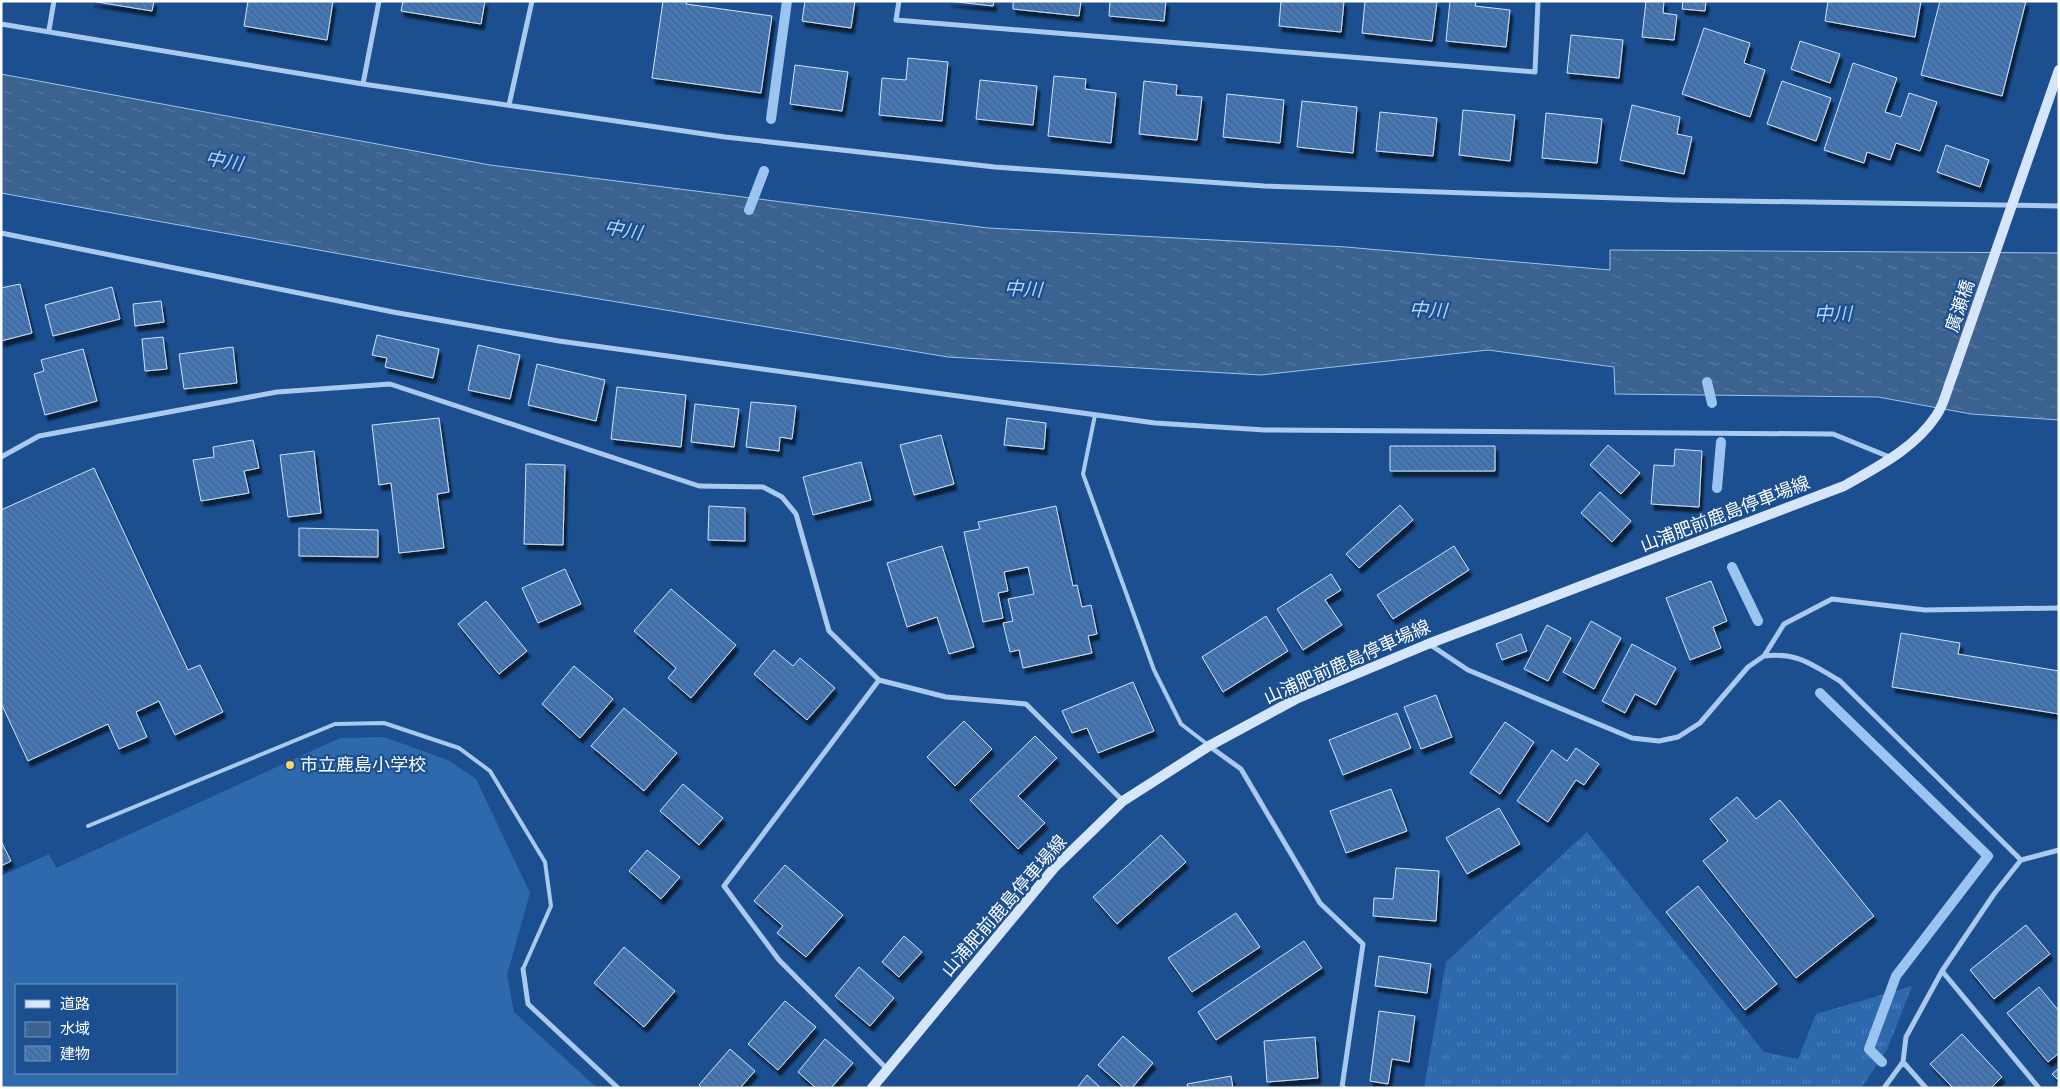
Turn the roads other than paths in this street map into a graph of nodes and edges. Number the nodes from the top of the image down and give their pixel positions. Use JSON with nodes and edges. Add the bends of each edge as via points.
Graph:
{"nodes":[{"id":1,"x":54,"y":1,"type":"edge"},
{"id":2,"x":379,"y":1,"type":"edge"},
{"id":3,"x":532,"y":1,"type":"edge"},
{"id":4,"x":899,"y":1,"type":"edge"},
{"id":5,"x":1538,"y":1,"type":"edge"},
{"id":6,"x":1,"y":24,"type":"edge"},
{"id":7,"x":49,"y":30,"type":"junction"},
{"id":8,"x":2059,"y":70,"type":"edge"},
{"id":9,"x":363,"y":84,"type":"junction"},
{"id":10,"x":509,"y":105,"type":"junction"},
{"id":11,"x":2012,"y":206,"type":"junction"},
{"id":12,"x":2059,"y":206,"type":"edge"},
{"id":13,"x":1,"y":233,"type":"edge"},
{"id":14,"x":1095,"y":415,"type":"junction"},
{"id":15,"x":1937,"y":416,"type":"joint"},
{"id":16,"x":1,"y":458,"type":"edge"},
{"id":17,"x":1893,"y":458,"type":"junction"},
{"id":18,"x":2059,"y":608,"type":"edge"},
{"id":19,"x":1428,"y":644,"type":"junction"},
{"id":20,"x":1764,"y":656,"type":"junction"},
{"id":21,"x":880,"y":680,"type":"junction"},
{"id":22,"x":1209,"y":746,"type":"junction"},
{"id":23,"x":1124,"y":801,"type":"junction"},
{"id":24,"x":88,"y":826,"type":"dead end"},
{"id":25,"x":2059,"y":850,"type":"edge"},
{"id":26,"x":2021,"y":860,"type":"junction"},
{"id":27,"x":523,"y":969,"type":"joint"},
{"id":28,"x":1942,"y":971,"type":"junction"},
{"id":29,"x":1903,"y":1062,"type":"junction"},
{"id":30,"x":887,"y":1069,"type":"junction"},
{"id":31,"x":618,"y":1088,"type":"edge"},
{"id":32,"x":872,"y":1088,"type":"edge"},
{"id":33,"x":1344,"y":1088,"type":"edge"},
{"id":34,"x":1884,"y":1088,"type":"edge"},
{"id":35,"x":1926,"y":1088,"type":"edge"},
{"id":36,"x":2039,"y":1088,"type":"edge"}],
"edges":[{"from":1,"to":7,"type":"street"},
{"from":2,"to":9,"type":"street"},
{"from":3,"to":10,"type":"street"},
{"from":4,"to":5,"type":"street","via":[[896,20],[1534,72]]},
{"from":6,"to":7,"type":"street"},
{"from":7,"to":9,"type":"street"},
{"from":8,"to":11,"type":"main road"},
{"from":9,"to":10,"type":"street"},
{"from":10,"to":11,"type":"street","via":[[725,137],[996,167],[1264,186]]},
{"from":11,"to":12,"type":"street"},
{"from":11,"to":15,"type":"main road","name":"廣瀬橋"},
{"from":13,"to":14,"type":"street","via":[[384,310],[559,341]]},
{"from":14,"to":17,"type":"street","via":[[1155,423],[1265,430],[1833,434]]},
{"from":14,"to":22,"type":"lane","via":[[1083,474],[1154,670],[1180,724]]},
{"from":15,"to":17,"type":"main road","name":"山浦肥前鹿島停車場線","via":[[1917,439]]},
{"from":16,"to":21,"type":"street","via":[[39,436],[277,392],[390,384],[699,486],[763,487],[782,497],[796,514],[829,631]]},
{"from":17,"to":19,"type":"main road","name":"山浦肥前鹿島停車場線","via":[[1844,486]]},
{"from":18,"to":20,"type":"street","via":[[1925,610],[1832,599],[1784,624]]},
{"from":19,"to":20,"type":"street","via":[[1468,670],[1632,738],[1659,741],[1678,737],[1700,723],[1748,667]]},
{"from":19,"to":22,"type":"main road","name":"山浦肥前鹿島停車場線","via":[[1296,699]]},
{"from":20,"to":26,"type":"street","via":[[1783,654],[1806,661],[1840,681]]},
{"from":21,"to":23,"type":"street","via":[[946,697],[1026,704]]},
{"from":21,"to":30,"type":"street","via":[[724,886],[779,960]]},
{"from":22,"to":23,"type":"main road","name":"山浦肥前鹿島停車場線"},
{"from":22,"to":33,"type":"street","via":[[1241,769],[1320,903],[1363,944]]},
{"from":23,"to":30,"type":"main road","name":"山浦肥前鹿島停車場線","via":[[1054,868]]},
{"from":24,"to":27,"type":"lane","via":[[335,724],[384,723],[459,748],[490,771],[545,862],[551,906]]},
{"from":25,"to":26,"type":"street"},
{"from":26,"to":28,"type":"street"},
{"from":27,"to":31,"type":"street","via":[[528,1004]]},
{"from":28,"to":29,"type":"street","via":[[1906,1037]]},
{"from":28,"to":36,"type":"street"},
{"from":29,"to":34,"type":"street"},
{"from":29,"to":35,"type":"street"},
{"from":30,"to":32,"type":"main road","name":"山浦肥前鹿島停車場線"}]}
